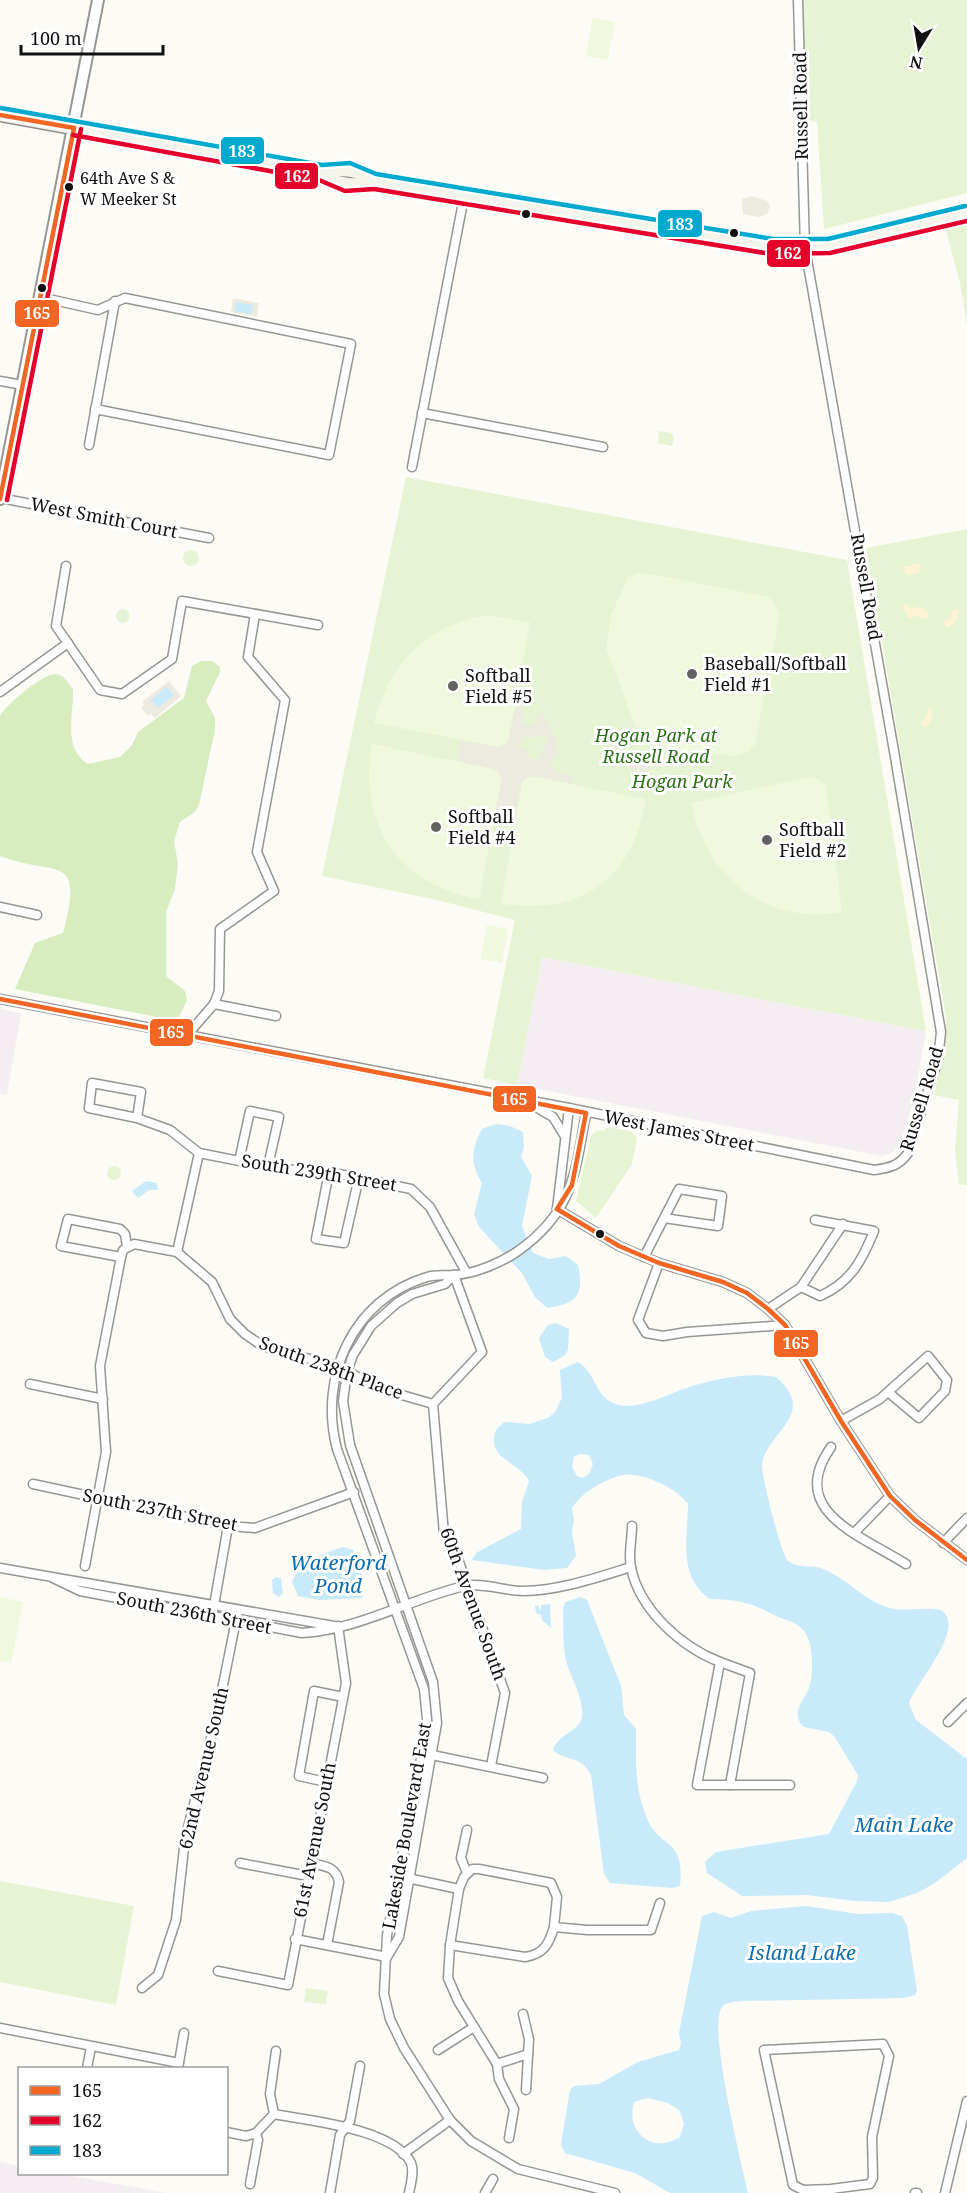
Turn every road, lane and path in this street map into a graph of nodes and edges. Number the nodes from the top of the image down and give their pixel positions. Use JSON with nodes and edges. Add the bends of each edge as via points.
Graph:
{"nodes":[{"id":1,"x":98,"y":0,"type":"edge"},
{"id":2,"x":798,"y":0,"type":"edge"},
{"id":3,"x":0,"y":115,"type":"edge"},
{"id":4,"x":74,"y":128,"type":"junction"},
{"id":5,"x":464,"y":197,"type":"junction"},
{"id":6,"x":967,"y":213,"type":"edge"},
{"id":7,"x":805,"y":248,"type":"junction"},
{"id":8,"x":40,"y":297,"type":"junction"},
{"id":9,"x":115,"y":301,"type":"junction"},
{"id":10,"x":0,"y":381,"type":"edge"},
{"id":11,"x":23,"y":385,"type":"junction"},
{"id":12,"x":95,"y":409,"type":"junction"},
{"id":13,"x":422,"y":413,"type":"junction"},
{"id":14,"x":89,"y":445,"type":"dead end"},
{"id":15,"x":603,"y":447,"type":"dead end"},
{"id":16,"x":412,"y":467,"type":"dead end"},
{"id":17,"x":0,"y":499,"type":"edge"},
{"id":18,"x":209,"y":538,"type":"dead end"},
{"id":19,"x":66,"y":566,"type":"dead end"},
{"id":20,"x":255,"y":614,"type":"junction"},
{"id":21,"x":318,"y":626,"type":"dead end"},
{"id":22,"x":68,"y":643,"type":"junction"},
{"id":23,"x":0,"y":692,"type":"edge"},
{"id":24,"x":0,"y":907,"type":"edge"},
{"id":25,"x":37,"y":915,"type":"dead end"},
{"id":26,"x":0,"y":999,"type":"edge"},
{"id":27,"x":214,"y":1004,"type":"junction"},
{"id":28,"x":276,"y":1016,"type":"dead end"},
{"id":29,"x":188,"y":1034,"type":"junction"},
{"id":30,"x":520,"y":1099,"type":"junction"},
{"id":31,"x":569,"y":1108,"type":"junction"},
{"id":32,"x":586,"y":1113,"type":"junction"},
{"id":33,"x":137,"y":1118,"type":"junction"},
{"id":34,"x":564,"y":1135,"type":"junction"},
{"id":35,"x":198,"y":1153,"type":"junction"},
{"id":36,"x":239,"y":1161,"type":"junction"},
{"id":37,"x":898,"y":1164,"type":"joint"},
{"id":38,"x":268,"y":1166,"type":"junction"},
{"id":39,"x":329,"y":1172,"type":"junction"},
{"id":40,"x":359,"y":1177,"type":"junction"},
{"id":41,"x":557,"y":1209,"type":"junction"},
{"id":42,"x":664,"y":1218,"type":"junction"},
{"id":43,"x":815,"y":1220,"type":"dead end"},
{"id":44,"x":843,"y":1224,"type":"junction"},
{"id":45,"x":128,"y":1246,"type":"junction"},
{"id":46,"x":177,"y":1252,"type":"junction"},
{"id":47,"x":121,"y":1257,"type":"junction"},
{"id":48,"x":644,"y":1257,"type":"junction"},
{"id":49,"x":659,"y":1263,"type":"junction"},
{"id":50,"x":466,"y":1272,"type":"junction"},
{"id":51,"x":454,"y":1275,"type":"junction"},
{"id":52,"x":801,"y":1287,"type":"junction"},
{"id":53,"x":768,"y":1309,"type":"junction"},
{"id":54,"x":785,"y":1326,"type":"junction"},
{"id":55,"x":337,"y":1366,"type":"junction"},
{"id":56,"x":347,"y":1372,"type":"junction"},
{"id":57,"x":30,"y":1384,"type":"dead end"},
{"id":58,"x":888,"y":1392,"type":"junction"},
{"id":59,"x":103,"y":1399,"type":"junction"},
{"id":60,"x":433,"y":1404,"type":"junction"},
{"id":61,"x":841,"y":1421,"type":"junction"},
{"id":62,"x":831,"y":1447,"type":"dead end"},
{"id":63,"x":33,"y":1484,"type":"dead end"},
{"id":64,"x":354,"y":1492,"type":"junction"},
{"id":65,"x":890,"y":1496,"type":"junction"},
{"id":66,"x":98,"y":1498,"type":"junction"},
{"id":67,"x":967,"y":1518,"type":"edge"},
{"id":68,"x":228,"y":1526,"type":"junction"},
{"id":69,"x":632,"y":1526,"type":"dead end"},
{"id":70,"x":855,"y":1532,"type":"junction"},
{"id":71,"x":943,"y":1543,"type":"junction"},
{"id":72,"x":967,"y":1560,"type":"edge"},
{"id":73,"x":906,"y":1564,"type":"dead end"},
{"id":74,"x":85,"y":1566,"type":"dead end"},
{"id":75,"x":630,"y":1567,"type":"junction"},
{"id":76,"x":0,"y":1568,"type":"edge"},
{"id":77,"x":53,"y":1578,"type":"junction"},
{"id":78,"x":467,"y":1585,"type":"junction"},
{"id":79,"x":407,"y":1605,"type":"junction"},
{"id":80,"x":213,"y":1606,"type":"junction"},
{"id":81,"x":395,"y":1609,"type":"junction"},
{"id":82,"x":238,"y":1610,"type":"junction"},
{"id":83,"x":212,"y":1616,"type":"junction"},
{"id":84,"x":236,"y":1621,"type":"junction"},
{"id":85,"x":338,"y":1626,"type":"junction"},
{"id":86,"x":720,"y":1662,"type":"junction"},
{"id":87,"x":343,"y":1697,"type":"junction"},
{"id":88,"x":967,"y":1703,"type":"edge"},
{"id":89,"x":948,"y":1722,"type":"dead end"},
{"id":90,"x":432,"y":1755,"type":"junction"},
{"id":91,"x":491,"y":1766,"type":"junction"},
{"id":92,"x":543,"y":1778,"type":"dead end"},
{"id":93,"x":326,"y":1782,"type":"junction"},
{"id":94,"x":730,"y":1785,"type":"junction"},
{"id":95,"x":790,"y":1785,"type":"dead end"},
{"id":96,"x":467,"y":1830,"type":"dead end"},
{"id":97,"x":240,"y":1863,"type":"dead end"},
{"id":98,"x":310,"y":1863,"type":"junction"},
{"id":99,"x":470,"y":1871,"type":"junction"},
{"id":100,"x":308,"y":1876,"type":"junction"},
{"id":101,"x":398,"y":1876,"type":"junction"},
{"id":102,"x":410,"y":1878,"type":"junction"},
{"id":103,"x":459,"y":1888,"type":"junction"},
{"id":104,"x":660,"y":1903,"type":"dead end"},
{"id":105,"x":554,"y":1927,"type":"junction"},
{"id":106,"x":295,"y":1939,"type":"junction"},
{"id":107,"x":327,"y":1945,"type":"junction"},
{"id":108,"x":450,"y":1945,"type":"junction"},
{"id":109,"x":387,"y":1957,"type":"junction"},
{"id":110,"x":218,"y":1971,"type":"dead end"},
{"id":111,"x":142,"y":1988,"type":"dead end"},
{"id":112,"x":523,"y":2013,"type":"dead end"},
{"id":113,"x":474,"y":2027,"type":"junction"},
{"id":114,"x":0,"y":2028,"type":"edge"},
{"id":115,"x":184,"y":2033,"type":"dead end"},
{"id":116,"x":91,"y":2047,"type":"junction"},
{"id":117,"x":438,"y":2050,"type":"dead end"},
{"id":118,"x":276,"y":2051,"type":"dead end"},
{"id":119,"x":528,"y":2054,"type":"junction"},
{"id":120,"x":497,"y":2064,"type":"junction"},
{"id":121,"x":179,"y":2066,"type":"edge"},
{"id":122,"x":360,"y":2066,"type":"dead end"},
{"id":123,"x":87,"y":2067,"type":"edge"},
{"id":124,"x":526,"y":2091,"type":"dead end"},
{"id":125,"x":967,"y":2101,"type":"edge"},
{"id":126,"x":965,"y":2111,"type":"edge"},
{"id":127,"x":274,"y":2114,"type":"junction"},
{"id":128,"x":450,"y":2120,"type":"junction"},
{"id":129,"x":345,"y":2129,"type":"junction"},
{"id":130,"x":228,"y":2132,"type":"edge"},
{"id":131,"x":256,"y":2133,"type":"junction"},
{"id":132,"x":509,"y":2138,"type":"dead end"},
{"id":133,"x":404,"y":2154,"type":"junction"},
{"id":134,"x":493,"y":2179,"type":"dead end"},
{"id":135,"x":250,"y":2184,"type":"dead end"},
{"id":136,"x":831,"y":2191,"type":"edge"},
{"id":137,"x":330,"y":2193,"type":"edge"},
{"id":138,"x":410,"y":2193,"type":"edge"},
{"id":139,"x":485,"y":2193,"type":"edge"},
{"id":140,"x":615,"y":2193,"type":"edge"},
{"id":141,"x":945,"y":2193,"type":"edge"}],
"edges":[{"from":1,"to":4,"type":"street"},
{"from":2,"to":7,"type":"street","name":"Russell Road"},
{"from":3,"to":4,"type":"main road"},
{"from":4,"to":5,"type":"main road","via":[[322,173],[333,169],[365,174],[373,181]]},
{"from":4,"to":8,"type":"street"},
{"from":5,"to":7,"type":"main road","via":[[772,247]]},
{"from":5,"to":13,"type":"street"},
{"from":6,"to":7,"type":"main road","via":[[860,240]]},
{"from":7,"to":37,"type":"street","name":"Russell Road","via":[[941,1032],[938,1059],[909,1153]]},
{"from":8,"to":9,"type":"street","via":[[98,310]]},
{"from":8,"to":11,"type":"street"},
{"from":9,"to":12,"type":"street"},
{"from":9,"to":12,"type":"street","via":[[125,298],[351,344],[329,455]]},
{"from":10,"to":11,"type":"street"},
{"from":11,"to":17,"type":"street"},
{"from":12,"to":14,"type":"street"},
{"from":13,"to":15,"type":"street"},
{"from":13,"to":16,"type":"street"},
{"from":17,"to":18,"type":"street","name":"West Smith Court"},
{"from":19,"to":22,"type":"street","via":[[55,621]]},
{"from":20,"to":21,"type":"street"},
{"from":20,"to":22,"type":"street","via":[[182,601],[172,659],[122,693],[100,690]]},
{"from":20,"to":27,"type":"street","via":[[248,657],[285,700],[257,852],[274,891],[220,929],[221,979]]},
{"from":22,"to":23,"type":"street"},
{"from":24,"to":25,"type":"street"},
{"from":26,"to":29,"type":"street","name":"West James Street"},
{"from":27,"to":28,"type":"street"},
{"from":27,"to":29,"type":"street"},
{"from":29,"to":30,"type":"street","name":"West James Street"},
{"from":30,"to":31,"type":"street","name":"West James Street"},
{"from":30,"to":34,"type":"street","via":[[553,1118]]},
{"from":31,"to":32,"type":"street","name":"West James Street"},
{"from":31,"to":34,"type":"street"},
{"from":32,"to":37,"type":"street","name":"West James Street","via":[[874,1170]]},
{"from":32,"to":41,"type":"street","name":"Lakeside Boulevard East","via":[[572,1185]]},
{"from":33,"to":33,"type":"street","name":"South 239th Street","via":[[88,1108],[92,1083],[141,1092]]},
{"from":33,"to":35,"type":"street","name":"South 239th Street","via":[[170,1130]]},
{"from":34,"to":41,"type":"street"},
{"from":35,"to":36,"type":"street","name":"South 239th Street"},
{"from":35,"to":46,"type":"street"},
{"from":36,"to":38,"type":"street","name":"South 239th Street"},
{"from":36,"to":38,"type":"street","via":[[250,1112],[279,1117]]},
{"from":38,"to":39,"type":"street","name":"South 239th Street"},
{"from":39,"to":40,"type":"street","name":"South 239th Street"},
{"from":39,"to":40,"type":"street","via":[[316,1239],[344,1244]]},
{"from":40,"to":50,"type":"street","name":"South 239th Street","via":[[411,1189],[421,1196]]},
{"from":41,"to":48,"type":"street"},
{"from":41,"to":50,"type":"street","name":"Lakeside Boulevard East","via":[[535,1236],[505,1258]]},
{"from":42,"to":42,"type":"street","via":[[679,1189],[722,1196],[718,1226]]},
{"from":42,"to":48,"type":"street"},
{"from":43,"to":44,"type":"street"},
{"from":44,"to":52,"type":"street"},
{"from":44,"to":52,"type":"street","via":[[874,1231],[866,1252],[844,1284],[833,1290],[820,1296]]},
{"from":45,"to":46,"type":"street"},
{"from":45,"to":47,"type":"street"},
{"from":45,"to":47,"type":"street","via":[[120,1229],[68,1219],[61,1246]]},
{"from":46,"to":55,"type":"street","name":"South 238th Place","via":[[212,1282],[230,1319],[245,1334],[272,1350]]},
{"from":47,"to":59,"type":"street","via":[[100,1366]]},
{"from":48,"to":49,"type":"street"},
{"from":49,"to":53,"type":"street","via":[[723,1282]]},
{"from":49,"to":54,"type":"street","via":[[638,1320],[646,1334]]},
{"from":50,"to":51,"type":"street","name":"Lakeside Boulevard East"},
{"from":51,"to":55,"type":"street","name":"Lakeside Boulevard East","via":[[426,1278],[383,1300],[360,1323]]},
{"from":51,"to":56,"type":"street","name":"Lakeside Boulevard East","via":[[445,1284],[412,1294],[383,1314],[361,1340]]},
{"from":51,"to":60,"type":"street","via":[[482,1352]]},
{"from":52,"to":53,"type":"street"},
{"from":53,"to":54,"type":"street"},
{"from":54,"to":61,"type":"street"},
{"from":55,"to":56,"type":"street","name":"South 238th Place"},
{"from":55,"to":64,"type":"street","name":"Lakeside Boulevard East","via":[[331,1422]]},
{"from":56,"to":60,"type":"street","name":"South 238th Place","via":[[381,1389]]},
{"from":56,"to":79,"type":"street","name":"Lakeside Boulevard East","via":[[343,1401],[346,1431]]},
{"from":57,"to":59,"type":"street"},
{"from":58,"to":58,"type":"street","via":[[928,1356],[947,1380],[945,1391],[919,1418]]},
{"from":58,"to":61,"type":"street"},
{"from":59,"to":66,"type":"street","via":[[106,1452]]},
{"from":60,"to":78,"type":"street","name":"60th Avenue South","via":[[444,1534]]},
{"from":61,"to":65,"type":"street"},
{"from":62,"to":70,"type":"street","via":[[816,1474],[819,1500],[826,1513]]},
{"from":63,"to":66,"type":"street","name":"South 237th Street"},
{"from":64,"to":68,"type":"street","name":"South 237th Street","via":[[255,1528]]},
{"from":64,"to":81,"type":"street","name":"Lakeside Boulevard East"},
{"from":65,"to":70,"type":"street"},
{"from":65,"to":71,"type":"street"},
{"from":66,"to":68,"type":"street","name":"South 237th Street"},
{"from":66,"to":74,"type":"street"},
{"from":67,"to":71,"type":"street"},
{"from":68,"to":80,"type":"street"},
{"from":69,"to":75,"type":"street"},
{"from":70,"to":73,"type":"street"},
{"from":71,"to":72,"type":"street"},
{"from":75,"to":78,"type":"street","name":"South 236th Street","via":[[551,1590]]},
{"from":75,"to":86,"type":"street","via":[[646,1604],[699,1654]]},
{"from":76,"to":77,"type":"street","name":"South 236th Street"},
{"from":77,"to":80,"type":"street","name":"South 236th Street"},
{"from":77,"to":83,"type":"street","name":"South 236th Street","via":[[81,1591]]},
{"from":78,"to":79,"type":"street","name":"South 236th Street"},
{"from":78,"to":91,"type":"street","name":"60th Avenue South","via":[[505,1693]]},
{"from":79,"to":81,"type":"street","name":"South 236th Street"},
{"from":79,"to":90,"type":"street","name":"Lakeside Boulevard East","via":[[436,1693]]},
{"from":80,"to":82,"type":"street","name":"South 236th Street"},
{"from":80,"to":83,"type":"street"},
{"from":81,"to":85,"type":"street","name":"South 236th Street"},
{"from":81,"to":101,"type":"street","name":"Lakeside Boulevard East","via":[[427,1707]]},
{"from":82,"to":84,"type":"street","name":"62nd Avenue South"},
{"from":82,"to":85,"type":"street","name":"South 236th Street"},
{"from":83,"to":84,"type":"street","name":"South 236th Street"},
{"from":84,"to":85,"type":"street","name":"South 236th Street","via":[[302,1633]]},
{"from":84,"to":111,"type":"street","name":"62nd Avenue South","via":[[185,1839],[176,1920],[158,1975]]},
{"from":85,"to":87,"type":"street","name":"61st Avenue South","via":[[346,1674]]},
{"from":86,"to":94,"type":"street","via":[[750,1673]]},
{"from":86,"to":94,"type":"street","via":[[697,1785]]},
{"from":87,"to":93,"type":"street","name":"61st Avenue South"},
{"from":87,"to":93,"type":"street","via":[[314,1691],[299,1776]]},
{"from":88,"to":89,"type":"street"},
{"from":90,"to":91,"type":"street"},
{"from":90,"to":102,"type":"street","name":"Lakeside Boulevard East"},
{"from":91,"to":92,"type":"street"},
{"from":93,"to":98,"type":"street","name":"61st Avenue South"},
{"from":94,"to":95,"type":"street"},
{"from":96,"to":99,"type":"street","via":[[461,1858]]},
{"from":97,"to":100,"type":"street"},
{"from":98,"to":100,"type":"street","name":"61st Avenue South"},
{"from":98,"to":107,"type":"street","via":[[330,1867],[339,1882]]},
{"from":99,"to":103,"type":"street"},
{"from":99,"to":105,"type":"street","via":[[551,1883],[557,1897]]},
{"from":100,"to":106,"type":"street","name":"61st Avenue South"},
{"from":101,"to":102,"type":"street"},
{"from":101,"to":109,"type":"street","name":"Lakeside Boulevard East"},
{"from":102,"to":103,"type":"street"},
{"from":102,"to":109,"type":"street","name":"Lakeside Boulevard East","via":[[399,1937]]},
{"from":103,"to":108,"type":"street"},
{"from":104,"to":105,"type":"street","via":[[651,1930]]},
{"from":105,"to":108,"type":"street","via":[[544,1950],[525,1957]]},
{"from":106,"to":107,"type":"street"},
{"from":106,"to":110,"type":"street","name":"61st Avenue South","via":[[288,1985]]},
{"from":107,"to":109,"type":"street"},
{"from":108,"to":113,"type":"street","via":[[448,1978]]},
{"from":109,"to":128,"type":"street","name":"Lakeside Boulevard East","via":[[384,1994],[390,2019]]},
{"from":112,"to":119,"type":"street"},
{"from":113,"to":117,"type":"street"},
{"from":113,"to":120,"type":"street"},
{"from":114,"to":116,"type":"street"},
{"from":115,"to":121,"type":"street"},
{"from":116,"to":121,"type":"street"},
{"from":116,"to":123,"type":"street"},
{"from":118,"to":127,"type":"street","via":[[270,2094]]},
{"from":119,"to":120,"type":"street"},
{"from":119,"to":124,"type":"street"},
{"from":120,"to":132,"type":"street","via":[[499,2079],[514,2109]]},
{"from":122,"to":129,"type":"street","via":[[350,2121]]},
{"from":125,"to":126,"type":"street"},
{"from":126,"to":141,"type":"street"},
{"from":127,"to":129,"type":"street"},
{"from":127,"to":131,"type":"street"},
{"from":128,"to":133,"type":"street"},
{"from":128,"to":140,"type":"street","name":"Lakeside Boulevard East","via":[[471,2141],[518,2169]]},
{"from":129,"to":133,"type":"street","via":[[376,2136]]},
{"from":129,"to":137,"type":"street","via":[[340,2135]]},
{"from":130,"to":131,"type":"street","via":[[246,2136]]},
{"from":131,"to":135,"type":"street"},
{"from":133,"to":138,"type":"street","via":[[412,2172]]},
{"from":134,"to":139,"type":"street"},
{"from":136,"to":136,"type":"street","via":[[870,2184],[873,2178],[872,2137],[889,2056],[883,2044],[764,2050],[793,2185],[803,2190]]}]}
